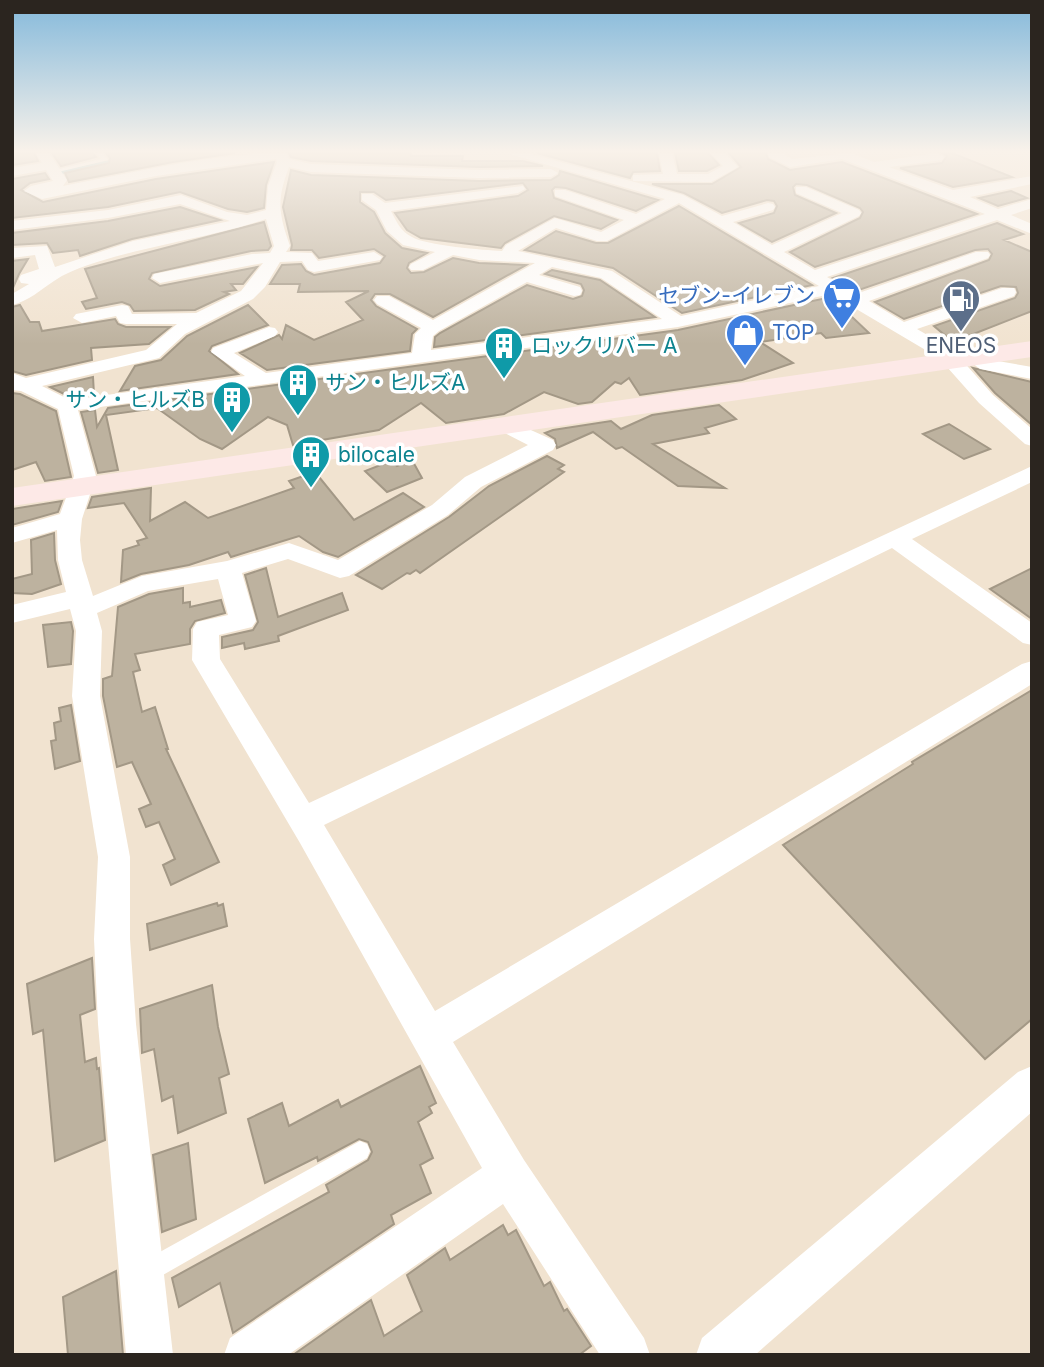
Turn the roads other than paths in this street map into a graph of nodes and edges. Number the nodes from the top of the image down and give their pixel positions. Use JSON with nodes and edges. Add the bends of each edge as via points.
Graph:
{"nodes":[{"id":1,"x":86,"y":217,"type":"edge"},
{"id":2,"x":229,"y":217,"type":"edge"},
{"id":3,"x":258,"y":217,"type":"edge"},
{"id":4,"x":274,"y":217,"type":"edge"},
{"id":5,"x":386,"y":217,"type":"edge"},
{"id":6,"x":629,"y":217,"type":"edge"},
{"id":7,"x":644,"y":217,"type":"edge"},
{"id":8,"x":713,"y":217,"type":"edge"},
{"id":9,"x":735,"y":217,"type":"edge"},
{"id":10,"x":846,"y":217,"type":"edge"},
{"id":11,"x":985,"y":217,"type":"edge"},
{"id":12,"x":1004,"y":217,"type":"edge"},
{"id":13,"x":248,"y":220,"type":"junction"},
{"id":14,"x":638,"y":220,"type":"junction"},
{"id":15,"x":721,"y":221,"type":"junction"},
{"id":16,"x":12,"y":226,"type":"edge"},
{"id":17,"x":1032,"y":230,"type":"edge"},
{"id":18,"x":450,"y":250,"type":"junction"},
{"id":19,"x":773,"y":251,"type":"junction"},
{"id":20,"x":12,"y":253,"type":"edge"},
{"id":21,"x":507,"y":255,"type":"junction"},
{"id":22,"x":982,"y":255,"type":"dead end"},
{"id":23,"x":275,"y":257,"type":"junction"},
{"id":24,"x":374,"y":257,"type":"dead end"},
{"id":25,"x":550,"y":262,"type":"junction"},
{"id":26,"x":417,"y":267,"type":"dead end"},
{"id":27,"x":114,"y":270,"type":"dead end"},
{"id":28,"x":52,"y":273,"type":"junction"},
{"id":29,"x":525,"y":276,"type":"junction"},
{"id":30,"x":815,"y":276,"type":"junction"},
{"id":31,"x":160,"y":278,"type":"dead end"},
{"id":32,"x":12,"y":280,"type":"edge"},
{"id":33,"x":834,"y":288,"type":"junction"},
{"id":34,"x":574,"y":291,"type":"dead end"},
{"id":35,"x":1008,"y":292,"type":"dead end"},
{"id":36,"x":12,"y":300,"type":"edge"},
{"id":37,"x":383,"y":300,"type":"dead end"},
{"id":38,"x":856,"y":300,"type":"junction"},
{"id":39,"x":82,"y":318,"type":"dead end"},
{"id":40,"x":199,"y":318,"type":"junction"},
{"id":41,"x":678,"y":322,"type":"junction"},
{"id":42,"x":433,"y":327,"type":"junction"},
{"id":43,"x":903,"y":328,"type":"junction"},
{"id":44,"x":270,"y":331,"type":"dead end"},
{"id":45,"x":1032,"y":349,"type":"edge"},
{"id":46,"x":421,"y":358,"type":"junction"},
{"id":47,"x":962,"y":359,"type":"junction"},
{"id":48,"x":1032,"y":373,"type":"edge"},
{"id":49,"x":263,"y":379,"type":"junction"},
{"id":50,"x":17,"y":383,"type":"edge"},
{"id":51,"x":67,"y":406,"type":"junction"},
{"id":52,"x":506,"y":426,"type":"junction"},
{"id":53,"x":1032,"y":440,"type":"edge"},
{"id":54,"x":1032,"y":473,"type":"edge"},
{"id":55,"x":81,"y":487,"type":"junction"},
{"id":56,"x":12,"y":497,"type":"edge"},
{"id":57,"x":70,"y":519,"type":"junction"},
{"id":58,"x":12,"y":536,"type":"edge"},
{"id":59,"x":894,"y":538,"type":"junction"},
{"id":60,"x":228,"y":569,"type":"junction"},
{"id":61,"x":83,"y":603,"type":"junction"},
{"id":62,"x":12,"y":614,"type":"edge"},
{"id":63,"x":1031,"y":635,"type":"edge"},
{"id":64,"x":1032,"y":671,"type":"edge"},
{"id":65,"x":304,"y":820,"type":"junction"},
{"id":66,"x":430,"y":1035,"type":"junction"},
{"id":67,"x":1032,"y":1086,"type":"edge"},
{"id":68,"x":360,"y":1151,"type":"dead end"},
{"id":69,"x":509,"y":1175,"type":"junction"},
{"id":70,"x":141,"y":1275,"type":"junction"},
{"id":71,"x":150,"y":1355,"type":"edge"},
{"id":72,"x":247,"y":1355,"type":"edge"},
{"id":73,"x":627,"y":1355,"type":"edge"},
{"id":74,"x":719,"y":1355,"type":"edge"}],
"edges":[{"from":1,"to":16,"type":"street"},
{"from":2,"to":13,"type":"street"},
{"from":3,"to":13,"type":"street"},
{"from":4,"to":23,"type":"street","via":[[282,246]]},
{"from":5,"to":18,"type":"street","via":[[408,242]]},
{"from":6,"to":14,"type":"street"},
{"from":7,"to":14,"type":"street"},
{"from":8,"to":15,"type":"street"},
{"from":9,"to":15,"type":"street"},
{"from":10,"to":19,"type":"street"},
{"from":11,"to":30,"type":"street"},
{"from":12,"to":17,"type":"street"},
{"from":13,"to":28,"type":"street","via":[[138,245]]},
{"from":14,"to":21,"type":"street","via":[[602,238],[555,222]]},
{"from":15,"to":19,"type":"street"},
{"from":18,"to":21,"type":"street"},
{"from":18,"to":26,"type":"street"},
{"from":19,"to":30,"type":"street"},
{"from":20,"to":28,"type":"street","via":[[41,250]]},
{"from":21,"to":25,"type":"street"},
{"from":22,"to":38,"type":"street"},
{"from":23,"to":24,"type":"street","via":[[306,256],[314,267]]},
{"from":23,"to":31,"type":"street"},
{"from":23,"to":40,"type":"street","via":[[247,295]]},
{"from":25,"to":29,"type":"street"},
{"from":25,"to":41,"type":"street","via":[[606,274]]},
{"from":27,"to":28,"type":"street","via":[[79,276]]},
{"from":28,"to":32,"type":"street"},
{"from":28,"to":36,"type":"street","via":[[28,294]]},
{"from":29,"to":34,"type":"street"},
{"from":29,"to":42,"type":"street"},
{"from":30,"to":33,"type":"street"},
{"from":33,"to":38,"type":"street"},
{"from":33,"to":41,"type":"street"},
{"from":35,"to":43,"type":"street"},
{"from":37,"to":42,"type":"street"},
{"from":38,"to":43,"type":"street"},
{"from":39,"to":40,"type":"street","via":[[122,310],[126,319]]},
{"from":40,"to":50,"type":"street","via":[[152,354]]},
{"from":41,"to":46,"type":"street"},
{"from":42,"to":46,"type":"street","via":[[424,334]]},
{"from":43,"to":47,"type":"street"},
{"from":44,"to":49,"type":"street","via":[[220,352]]},
{"from":45,"to":47,"type":"street"},
{"from":46,"to":49,"type":"street"},
{"from":47,"to":48,"type":"street"},
{"from":47,"to":52,"type":"street"},
{"from":47,"to":53,"type":"street","via":[[955,369]]},
{"from":49,"to":51,"type":"street"},
{"from":50,"to":51,"type":"street"},
{"from":51,"to":55,"type":"street","via":[[85,477]]},
{"from":52,"to":55,"type":"street"},
{"from":52,"to":60,"type":"street","via":[[545,445],[473,482],[440,510],[340,570],[289,551]]},
{"from":54,"to":59,"type":"street"},
{"from":55,"to":56,"type":"street"},
{"from":55,"to":57,"type":"street"},
{"from":57,"to":58,"type":"street"},
{"from":57,"to":61,"type":"street","via":[[70,560]]},
{"from":59,"to":63,"type":"street"},
{"from":59,"to":65,"type":"street"},
{"from":60,"to":61,"type":"street","via":[[142,584],[117,597]]},
{"from":60,"to":65,"type":"street","via":[[243,621],[206,629],[206,660]]},
{"from":61,"to":62,"type":"street","via":[[52,603]]},
{"from":61,"to":70,"type":"street","via":[[90,648],[86,695],[114,857],[117,1024]]},
{"from":64,"to":66,"type":"street"},
{"from":65,"to":66,"type":"street"},
{"from":66,"to":69,"type":"street"},
{"from":67,"to":74,"type":"street"},
{"from":68,"to":70,"type":"lane"},
{"from":69,"to":72,"type":"street"},
{"from":69,"to":73,"type":"street"},
{"from":70,"to":71,"type":"street"}]}
